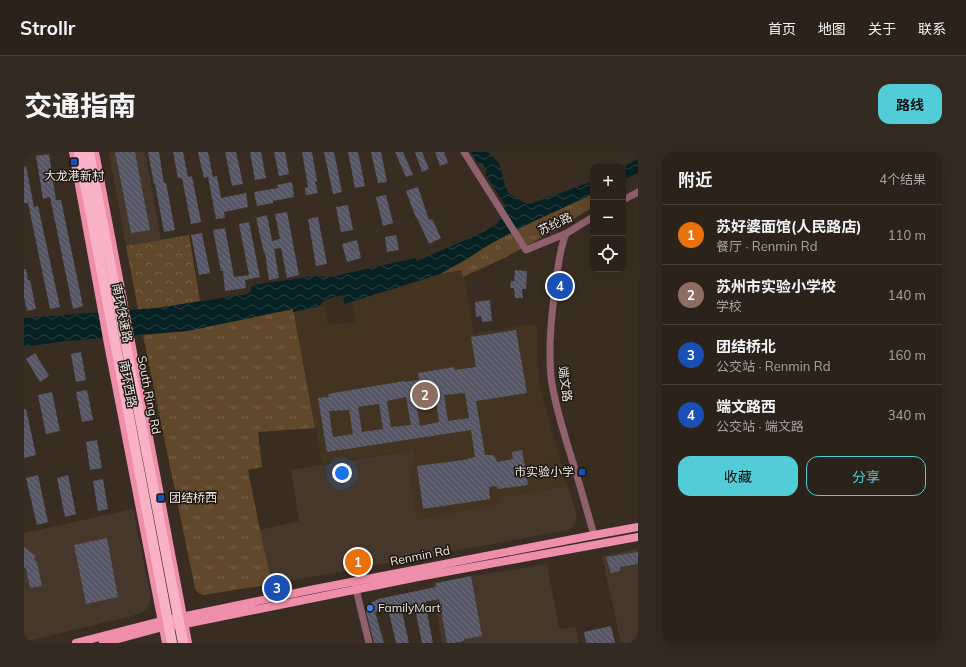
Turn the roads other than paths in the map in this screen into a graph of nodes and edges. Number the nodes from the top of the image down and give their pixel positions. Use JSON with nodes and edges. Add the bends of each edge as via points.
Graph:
{"nodes":[{"id":1,"x":73,"y":152,"type":"edge"},
{"id":2,"x":78,"y":152,"type":"edge"},
{"id":3,"x":89,"y":152,"type":"edge"},
{"id":4,"x":95,"y":152,"type":"edge"},
{"id":5,"x":464,"y":152,"type":"edge"},
{"id":6,"x":638,"y":192,"type":"edge"},
{"id":7,"x":626,"y":198,"type":"edge"},
{"id":8,"x":590,"y":219,"type":"edge"},
{"id":9,"x":567,"y":233,"type":"junction"},
{"id":10,"x":638,"y":527,"type":"edge"},
{"id":11,"x":594,"y":535,"type":"junction"},
{"id":12,"x":638,"y":538,"type":"edge"},
{"id":13,"x":355,"y":585,"type":"junction"},
{"id":14,"x":184,"y":620,"type":"junction"},
{"id":15,"x":162,"y":624,"type":"junction"},
{"id":16,"x":76,"y":643,"type":"edge"},
{"id":17,"x":103,"y":643,"type":"edge"},
{"id":18,"x":166,"y":643,"type":"edge"},
{"id":19,"x":172,"y":643,"type":"edge"},
{"id":20,"x":183,"y":643,"type":"edge"},
{"id":21,"x":188,"y":643,"type":"edge"},
{"id":22,"x":370,"y":643,"type":"edge"}],
"edges":[{"from":1,"to":15,"type":"main road","name":"南环西路"},
{"from":2,"to":19,"type":"highway","name":"南环快速路","bridge":true},
{"from":3,"to":20,"type":"highway","name":"South Ring Rd","bridge":true},
{"from":4,"to":14,"type":"main road","name":"南环西路"},
{"from":5,"to":9,"type":"street","name":"苏纶路","via":[[526,250]]},
{"from":6,"to":7,"type":"street"},
{"from":8,"to":9,"type":"street","name":"苏纶路"},
{"from":9,"to":11,"type":"street","name":"端文路","via":[[561,251],[552,312],[551,377],[557,409]]},
{"from":10,"to":11,"type":"main road","name":"Renmin Rd"},
{"from":11,"to":13,"type":"main road","name":"Renmin Rd"},
{"from":12,"to":13,"type":"main road","name":"Renmin Rd"},
{"from":13,"to":14,"type":"main road","name":"Renmin Rd"},
{"from":13,"to":22,"type":"street"},
{"from":14,"to":15,"type":"main road","name":"Renmin Rd"},
{"from":14,"to":21,"type":"main road","name":"南环西路"},
{"from":15,"to":16,"type":"main road"},
{"from":15,"to":17,"type":"main road"},
{"from":15,"to":18,"type":"main road","name":"南环西路"}]}
